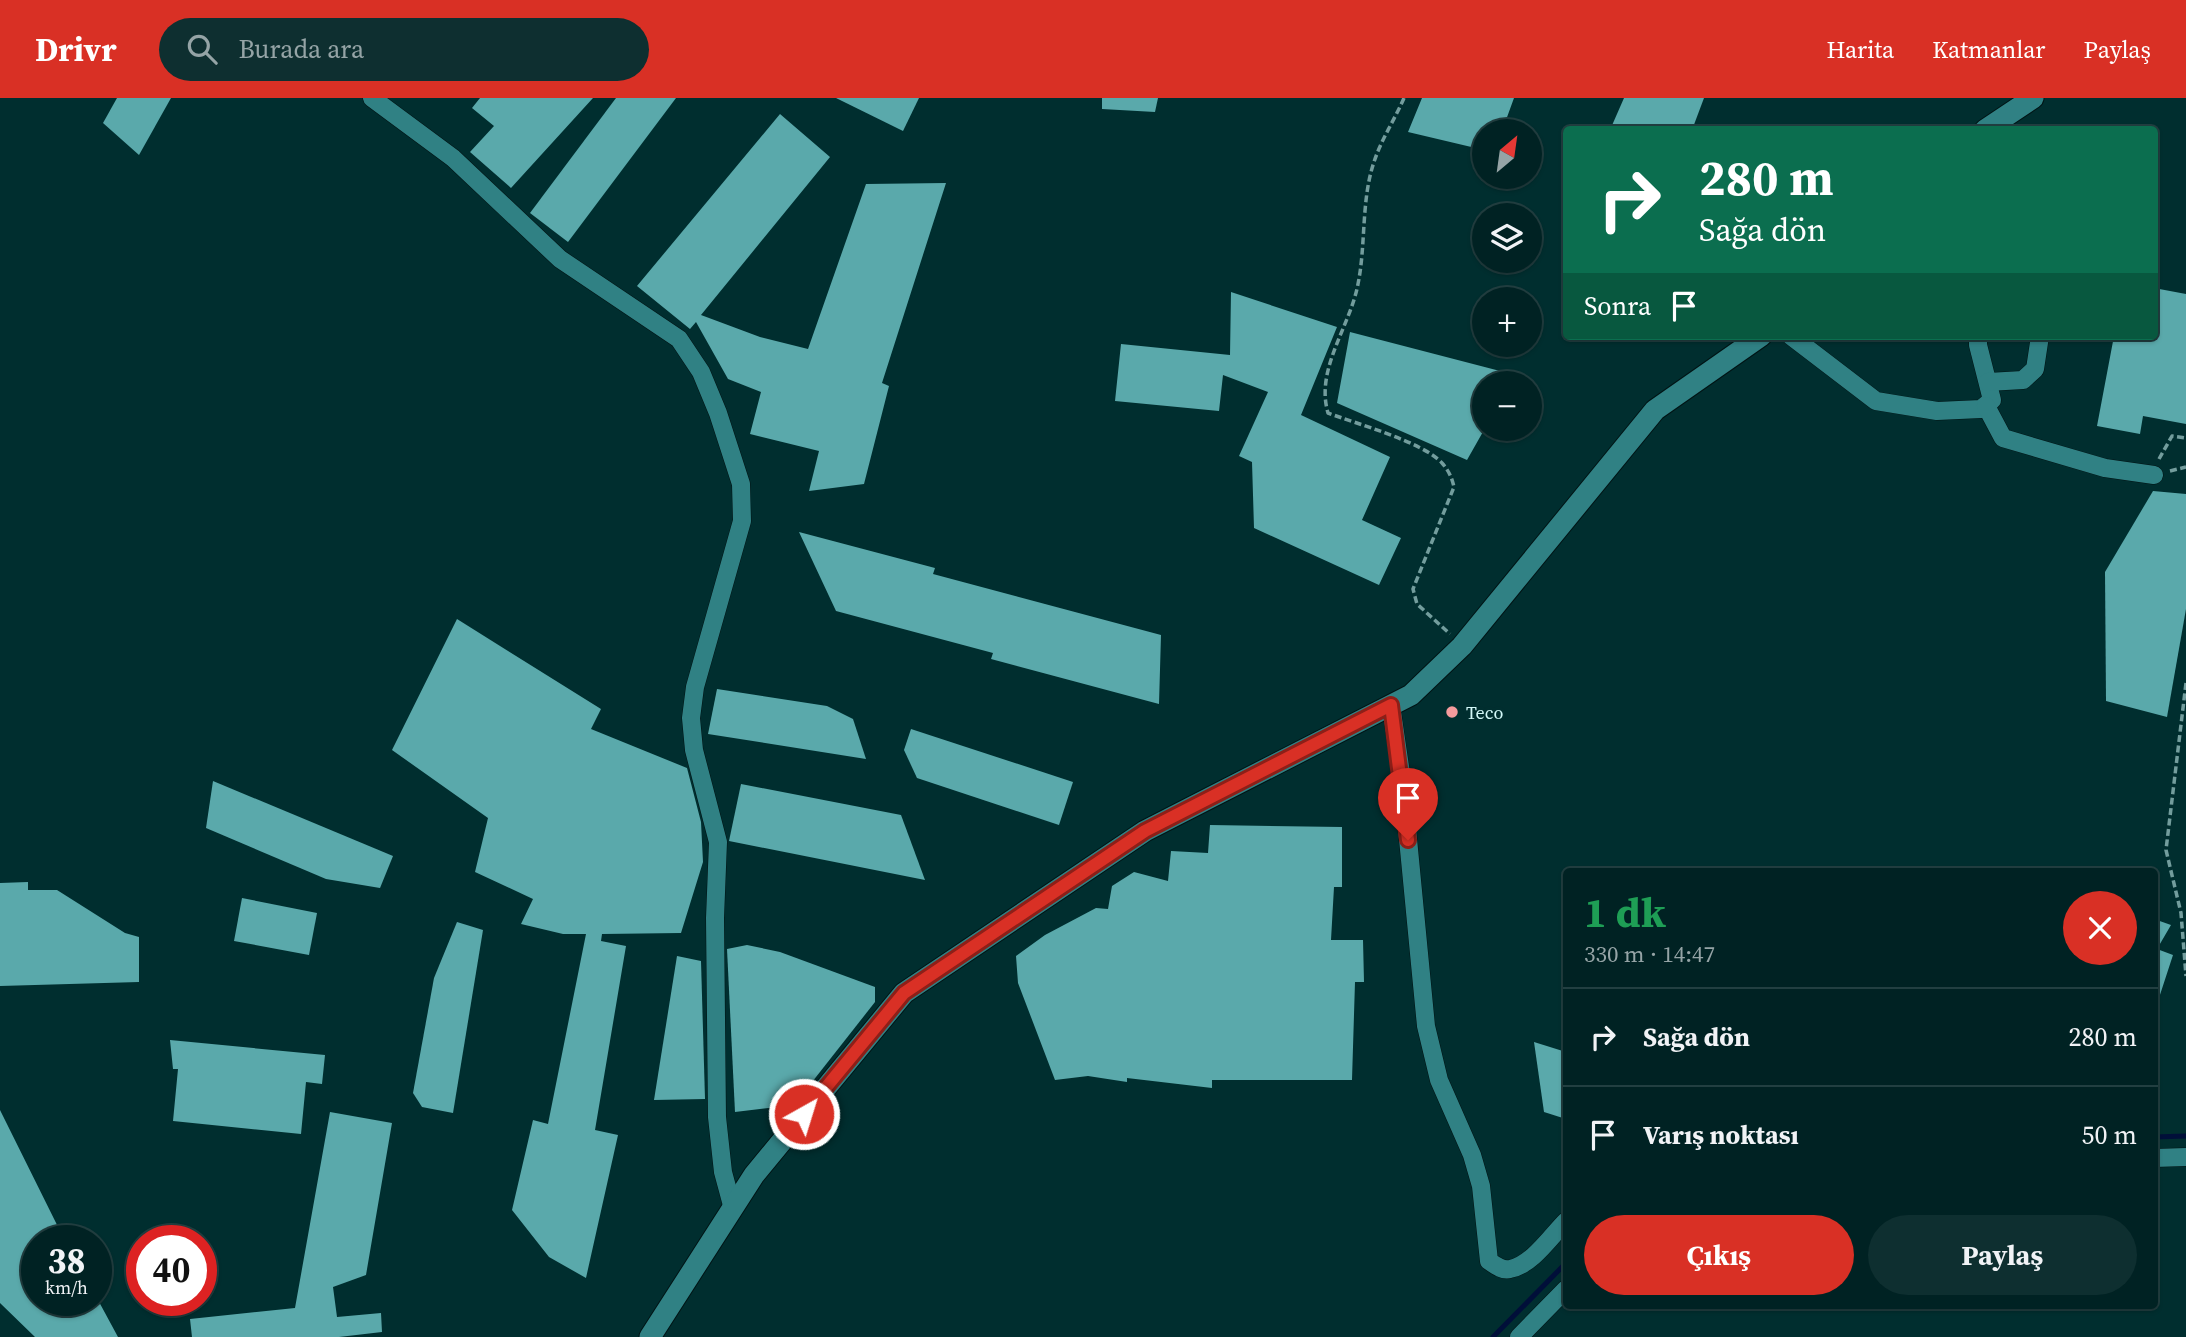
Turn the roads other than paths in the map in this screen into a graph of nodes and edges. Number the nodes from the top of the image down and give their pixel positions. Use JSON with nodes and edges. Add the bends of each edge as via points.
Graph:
{"nodes":[{"id":1,"x":372,"y":98,"type":"edge"},
{"id":2,"x":2033,"y":98,"type":"edge"},
{"id":3,"x":1991,"y":126,"type":"edge"},
{"id":4,"x":1755,"y":340,"type":"edge"},
{"id":5,"x":1795,"y":340,"type":"edge"},
{"id":6,"x":1978,"y":340,"type":"edge"},
{"id":7,"x":2039,"y":340,"type":"edge"},
{"id":8,"x":1988,"y":382,"type":"junction"},
{"id":9,"x":1986,"y":406,"type":"junction"},
{"id":10,"x":2154,"y":475,"type":"road end"},
{"id":11,"x":1391,"y":705,"type":"junction"},
{"id":12,"x":2186,"y":1157,"type":"edge"},
{"id":13,"x":2158,"y":1158,"type":"edge"},
{"id":14,"x":733,"y":1209,"type":"junction"},
{"id":15,"x":1563,"y":1224,"type":"edge"},
{"id":16,"x":1563,"y":1292,"type":"edge"},
{"id":17,"x":650,"y":1337,"type":"edge"},
{"id":18,"x":1520,"y":1337,"type":"edge"}],
"edges":[{"from":1,"to":14,"type":"street","via":[[453,158],[560,259],[679,339],[701,372],[719,413],[741,484],[742,521],[695,688],[691,718],[694,750],[718,842],[717,1117],[723,1172]]},
{"from":2,"to":3,"type":"street"},
{"from":4,"to":11,"type":"street","via":[[1655,410],[1462,646],[1411,695]]},
{"from":5,"to":9,"type":"street","via":[[1876,401],[1937,411]]},
{"from":6,"to":8,"type":"street"},
{"from":7,"to":8,"type":"street","via":[[2035,369],[2023,380]]},
{"from":8,"to":9,"type":"street","via":[[1992,400]]},
{"from":9,"to":10,"type":"street","via":[[2003,438],[2105,468]]},
{"from":11,"to":14,"type":"street","via":[[1145,831],[904,993],[754,1175]]},
{"from":11,"to":15,"type":"street","via":[[1426,1026],[1439,1080],[1481,1186],[1489,1261],[1509,1270],[1527,1262]]},
{"from":12,"to":13,"type":"street"},
{"from":14,"to":17,"type":"street"},
{"from":16,"to":18,"type":"street"}]}
